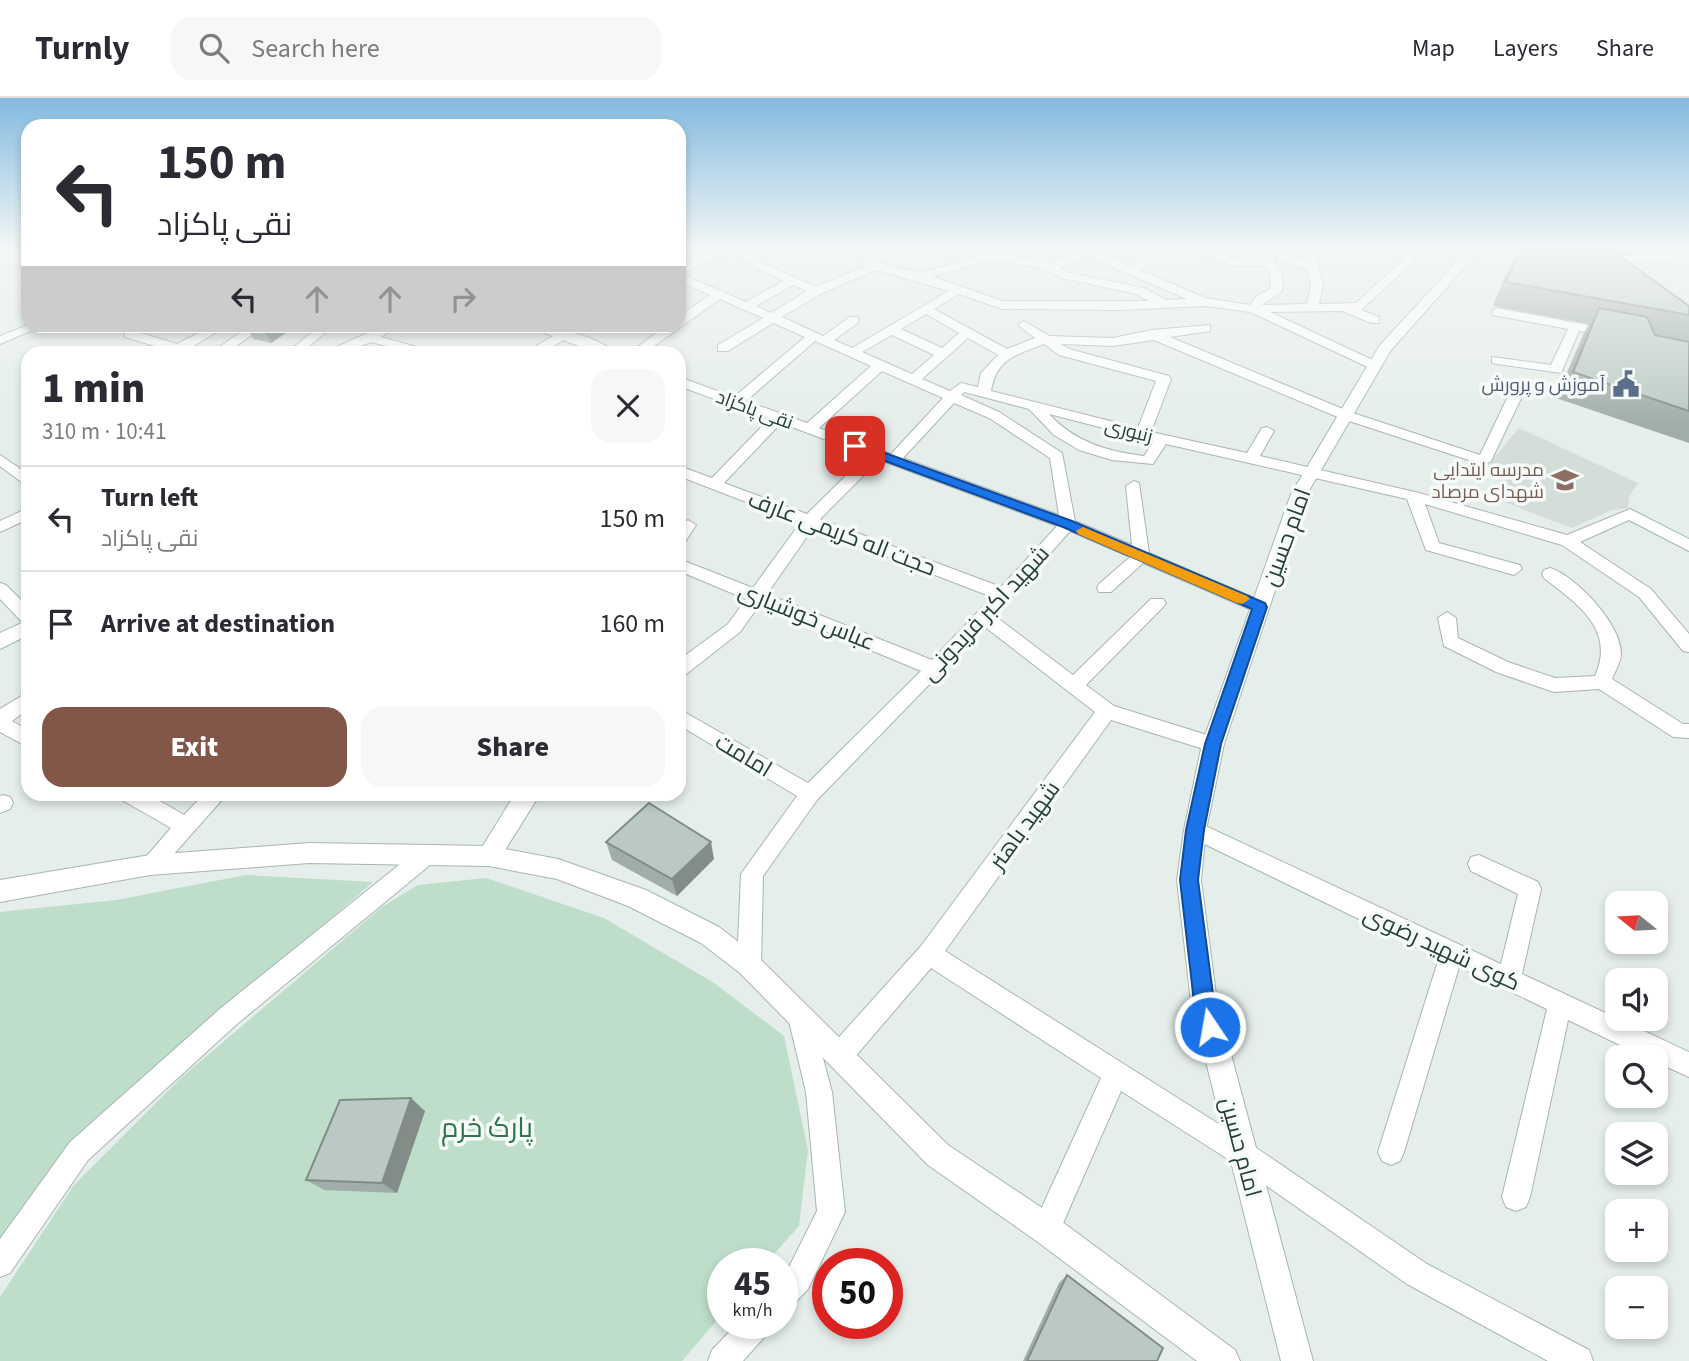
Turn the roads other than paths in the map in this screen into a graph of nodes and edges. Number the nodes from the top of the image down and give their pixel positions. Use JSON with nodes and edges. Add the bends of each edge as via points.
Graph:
{"nodes":[{"id":1,"x":750,"y":309,"type":"edge"},
{"id":2,"x":785,"y":309,"type":"edge"},
{"id":3,"x":925,"y":309,"type":"joint"},
{"id":4,"x":1253,"y":309,"type":"joint"},
{"id":5,"x":1257,"y":309,"type":"edge"},
{"id":6,"x":1346,"y":309,"type":"edge"},
{"id":7,"x":1420,"y":309,"type":"edge"},
{"id":8,"x":1497,"y":312,"type":"dead end"},
{"id":9,"x":770,"y":318,"type":"junction"},
{"id":10,"x":854,"y":320,"type":"dead end"},
{"id":11,"x":1375,"y":320,"type":"dead end"},
{"id":12,"x":1024,"y":325,"type":"dead end"},
{"id":13,"x":1575,"y":327,"type":"junction"},
{"id":14,"x":1206,"y":328,"type":"dead end"},
{"id":15,"x":891,"y":330,"type":"junction"},
{"id":16,"x":21,"y":332,"type":"edge"},
{"id":17,"x":131,"y":333,"type":"edge"},
{"id":18,"x":208,"y":333,"type":"edge"},
{"id":19,"x":247,"y":333,"type":"edge"},
{"id":20,"x":318,"y":333,"type":"edge"},
{"id":21,"x":379,"y":333,"type":"edge"},
{"id":22,"x":560,"y":333,"type":"edge"},
{"id":23,"x":664,"y":333,"type":"edge"},
{"id":24,"x":967,"y":333,"type":"junction"},
{"id":25,"x":564,"y":334,"type":"junction"},
{"id":26,"x":1152,"y":334,"type":"junction"},
{"id":27,"x":1624,"y":336,"type":"edge"},
{"id":28,"x":370,"y":338,"type":"junction"},
{"id":29,"x":818,"y":339,"type":"junction"},
{"id":30,"x":0,"y":340,"type":"edge"},
{"id":31,"x":1043,"y":340,"type":"junction"},
{"id":32,"x":168,"y":346,"type":"edge"},
{"id":33,"x":184,"y":346,"type":"edge"},
{"id":34,"x":227,"y":346,"type":"edge"},
{"id":35,"x":301,"y":346,"type":"edge"},
{"id":36,"x":348,"y":346,"type":"edge"},
{"id":37,"x":403,"y":346,"type":"edge"},
{"id":38,"x":544,"y":346,"type":"edge"},
{"id":39,"x":593,"y":346,"type":"edge"},
{"id":40,"x":645,"y":346,"type":"edge"},
{"id":41,"x":723,"y":348,"type":"dead end"},
{"id":42,"x":852,"y":353,"type":"junction"},
{"id":43,"x":943,"y":354,"type":"junction"},
{"id":44,"x":1006,"y":354,"type":"junction"},
{"id":45,"x":1497,"y":360,"type":"dead end"},
{"id":46,"x":880,"y":365,"type":"junction"},
{"id":47,"x":1374,"y":366,"type":"junction"},
{"id":48,"x":912,"y":380,"type":"junction"},
{"id":49,"x":686,"y":384,"type":"edge"},
{"id":50,"x":1519,"y":388,"type":"dead end"},
{"id":51,"x":984,"y":393,"type":"junction"},
{"id":52,"x":950,"y":396,"type":"junction"},
{"id":53,"x":736,"y":402,"type":"junction"},
{"id":54,"x":1034,"y":406,"type":"junction"},
{"id":55,"x":1345,"y":415,"type":"junction"},
{"id":56,"x":778,"y":418,"type":"junction"},
{"id":57,"x":810,"y":429,"type":"junction"},
{"id":58,"x":1267,"y":431,"type":"dead end"},
{"id":59,"x":1143,"y":434,"type":"junction"},
{"id":60,"x":1162,"y":439,"type":"junction"},
{"id":61,"x":885,"y":457,"type":"junction"},
{"id":62,"x":0,"y":459,"type":"edge"},
{"id":63,"x":1251,"y":460,"type":"junction"},
{"id":64,"x":1311,"y":472,"type":"junction"},
{"id":65,"x":686,"y":474,"type":"edge"},
{"id":66,"x":21,"y":476,"type":"edge"},
{"id":67,"x":715,"y":484,"type":"junction"},
{"id":68,"x":1134,"y":486,"type":"dead end"},
{"id":69,"x":1414,"y":496,"type":"junction"},
{"id":70,"x":21,"y":516,"type":"edge"},
{"id":71,"x":810,"y":520,"type":"junction"},
{"id":72,"x":1068,"y":524,"type":"junction"},
{"id":73,"x":0,"y":527,"type":"edge"},
{"id":74,"x":1568,"y":541,"type":"junction"},
{"id":75,"x":1689,"y":546,"type":"edge"},
{"id":76,"x":1141,"y":556,"type":"junction"},
{"id":77,"x":686,"y":568,"type":"edge"},
{"id":78,"x":1514,"y":569,"type":"dead end"},
{"id":79,"x":1550,"y":574,"type":"dead end"},
{"id":80,"x":1105,"y":588,"type":"dead end"},
{"id":81,"x":0,"y":589,"type":"edge"},
{"id":82,"x":1004,"y":595,"type":"junction"},
{"id":83,"x":756,"y":596,"type":"junction"},
{"id":84,"x":1157,"y":603,"type":"dead end"},
{"id":85,"x":1260,"y":607,"type":"junction"},
{"id":86,"x":21,"y":611,"type":"edge"},
{"id":87,"x":984,"y":617,"type":"junction"},
{"id":88,"x":1447,"y":618,"type":"dead end"},
{"id":89,"x":21,"y":631,"type":"edge"},
{"id":90,"x":0,"y":642,"type":"edge"},
{"id":91,"x":1689,"y":646,"type":"edge"},
{"id":92,"x":686,"y":665,"type":"edge"},
{"id":93,"x":935,"y":668,"type":"junction"},
{"id":94,"x":1602,"y":682,"type":"junction"},
{"id":95,"x":1074,"y":685,"type":"junction"},
{"id":96,"x":21,"y":704,"type":"edge"},
{"id":97,"x":1107,"y":710,"type":"junction"},
{"id":98,"x":686,"y":720,"type":"edge"},
{"id":99,"x":0,"y":721,"type":"edge"},
{"id":100,"x":1689,"y":731,"type":"edge"},
{"id":101,"x":21,"y":734,"type":"edge"},
{"id":102,"x":1213,"y":744,"type":"junction"},
{"id":103,"x":810,"y":794,"type":"junction"},
{"id":104,"x":141,"y":801,"type":"edge"},
{"id":105,"x":210,"y":801,"type":"edge"},
{"id":106,"x":522,"y":801,"type":"edge"},
{"id":107,"x":185,"y":826,"type":"junction"},
{"id":108,"x":1195,"y":830,"type":"junction"},
{"id":109,"x":428,"y":854,"type":"junction"},
{"id":110,"x":489,"y":856,"type":"junction"},
{"id":111,"x":1479,"y":864,"type":"dead end"},
{"id":112,"x":150,"y":866,"type":"junction"},
{"id":113,"x":0,"y":891,"type":"edge"},
{"id":114,"x":1452,"y":953,"type":"junction"},
{"id":115,"x":929,"y":954,"type":"junction"},
{"id":116,"x":749,"y":965,"type":"junction"},
{"id":117,"x":1509,"y":980,"type":"junction"},
{"id":118,"x":1560,"y":1004,"type":"junction"},
{"id":119,"x":799,"y":1016,"type":"junction"},
{"id":120,"x":839,"y":1056,"type":"junction"},
{"id":121,"x":1689,"y":1065,"type":"edge"},
{"id":122,"x":1116,"y":1074,"type":"junction"},
{"id":123,"x":1391,"y":1152,"type":"dead end"},
{"id":124,"x":1243,"y":1154,"type":"junction"},
{"id":125,"x":1516,"y":1197,"type":"dead end"},
{"id":126,"x":1046,"y":1229,"type":"junction"},
{"id":127,"x":0,"y":1263,"type":"edge"},
{"id":128,"x":798,"y":1280,"type":"edge"},
{"id":129,"x":743,"y":1339,"type":"edge"},
{"id":130,"x":723,"y":1361,"type":"edge"},
{"id":131,"x":1224,"y":1361,"type":"edge"},
{"id":132,"x":1297,"y":1361,"type":"edge"},
{"id":133,"x":1578,"y":1361,"type":"edge"}],
"edges":[{"from":1,"to":9,"type":"street","name":"شهید اکبر فریدونی"},
{"from":2,"to":9,"type":"street"},
{"from":3,"to":15,"type":"street"},
{"from":3,"to":24,"type":"street"},
{"from":4,"to":5,"type":"street"},
{"from":4,"to":47,"type":"street"},
{"from":6,"to":11,"type":"street"},
{"from":7,"to":47,"type":"main road","name":"امام حسین"},
{"from":8,"to":13,"type":"street"},
{"from":9,"to":29,"type":"street","name":"شهید اکبر فریدونی"},
{"from":9,"to":41,"type":"street"},
{"from":10,"to":29,"type":"street"},
{"from":12,"to":31,"type":"street"},
{"from":13,"to":27,"type":"street"},
{"from":13,"to":45,"type":"street","via":[[1556,370]]},
{"from":14,"to":26,"type":"street"},
{"from":15,"to":42,"type":"street"},
{"from":15,"to":43,"type":"street"},
{"from":16,"to":30,"type":"street"},
{"from":17,"to":32,"type":"street"},
{"from":18,"to":33,"type":"street"},
{"from":19,"to":34,"type":"street"},
{"from":20,"to":35,"type":"street"},
{"from":21,"to":28,"type":"street"},
{"from":22,"to":25,"type":"street"},
{"from":23,"to":40,"type":"street"},
{"from":24,"to":43,"type":"street"},
{"from":24,"to":44,"type":"street"},
{"from":25,"to":38,"type":"main road"},
{"from":25,"to":39,"type":"street"},
{"from":26,"to":31,"type":"street","via":[[1113,342]]},
{"from":26,"to":55,"type":"street"},
{"from":28,"to":36,"type":"street"},
{"from":28,"to":37,"type":"street"},
{"from":29,"to":42,"type":"street","name":"شهید اکبر فریدونی"},
{"from":29,"to":53,"type":"street"},
{"from":31,"to":44,"type":"street"},
{"from":31,"to":59,"type":"street","via":[[1064,352],[1164,379]]},
{"from":42,"to":46,"type":"street","name":"شهید اکبر فریدونی"},
{"from":43,"to":48,"type":"street"},
{"from":44,"to":51,"type":"street","via":[[988,373]]},
{"from":46,"to":48,"type":"street","name":"شهید اکبر فریدونی"},
{"from":46,"to":57,"type":"street"},
{"from":47,"to":55,"type":"main road","name":"امام حسین"},
{"from":48,"to":52,"type":"street","name":"شهید اکبر فریدونی"},
{"from":49,"to":53,"type":"street","name":"نقی پاکزاد"},
{"from":50,"to":55,"type":"street","via":[[1484,461]]},
{"from":51,"to":52,"type":"street","name":"زنبوری","via":[[961,387]]},
{"from":51,"to":54,"type":"street","name":"زنبوری"},
{"from":52,"to":61,"type":"street"},
{"from":52,"to":72,"type":"street","name":"شهید اکبر فریدونی","via":[[994,415],[1057,456]]},
{"from":53,"to":56,"type":"street","name":"نقی پاکزاد"},
{"from":54,"to":59,"type":"street","name":"زنبوری"},
{"from":54,"to":60,"type":"street","via":[[1054,429],[1081,447],[1111,456],[1148,461]]},
{"from":55,"to":64,"type":"main road","name":"امام حسین"},
{"from":56,"to":57,"type":"street","name":"نقی پاکزاد"},
{"from":56,"to":67,"type":"street"},
{"from":57,"to":61,"type":"street","name":"نقی پاکزاد"},
{"from":58,"to":63,"type":"street"},
{"from":59,"to":60,"type":"street","name":"زنبوری"},
{"from":60,"to":63,"type":"street","name":"زنبوری"},
{"from":61,"to":71,"type":"street"},
{"from":61,"to":72,"type":"street","name":"نقی پاکزاد"},
{"from":62,"to":66,"type":"street"},
{"from":63,"to":64,"type":"street","name":"زنبوری"},
{"from":64,"to":69,"type":"street","name":"زنبوری"},
{"from":64,"to":85,"type":"main road","name":"امام حسین"},
{"from":65,"to":67,"type":"street","name":"حجت اله کریمی عارف"},
{"from":67,"to":71,"type":"street","name":"حجت اله کریمی عارف"},
{"from":68,"to":76,"type":"street"},
{"from":69,"to":74,"type":"street","name":"زنبوری"},
{"from":69,"to":78,"type":"street","via":[[1432,546]]},
{"from":70,"to":73,"type":"street"},
{"from":71,"to":82,"type":"street","name":"حجت اله کریمی عارف"},
{"from":71,"to":83,"type":"street"},
{"from":72,"to":76,"type":"street","name":"نقی پاکزاد"},
{"from":72,"to":82,"type":"street","name":"شهید اکبر فریدونی"},
{"from":74,"to":75,"type":"street","via":[[1630,514]]},
{"from":74,"to":91,"type":"street","name":"زنبوری","via":[[1645,593]]},
{"from":76,"to":80,"type":"street"},
{"from":76,"to":85,"type":"street","name":"نقی پاکزاد"},
{"from":77,"to":83,"type":"street","name":"عباس خوشیاری"},
{"from":79,"to":94,"type":"street","via":[[1577,595],[1606,628],[1613,652]]},
{"from":81,"to":86,"type":"street"},
{"from":82,"to":87,"type":"street","name":"شهید اکبر فریدونی"},
{"from":83,"to":92,"type":"street","via":[[734,628]]},
{"from":83,"to":93,"type":"street","name":"عباس خوشیاری"},
{"from":84,"to":95,"type":"street"},
{"from":85,"to":102,"type":"main road","name":"امام حسین"},
{"from":87,"to":93,"type":"street","name":"شهید اکبر فریدونی"},
{"from":87,"to":95,"type":"street"},
{"from":88,"to":94,"type":"street","via":[[1450,641],[1502,667],[1554,685]]},
{"from":89,"to":90,"type":"main road"},
{"from":93,"to":103,"type":"street","name":"شهید اکبر فریدونی"},
{"from":94,"to":100,"type":"street","via":[[1680,732]]},
{"from":95,"to":97,"type":"street"},
{"from":96,"to":99,"type":"street"},
{"from":97,"to":102,"type":"street"},
{"from":97,"to":115,"type":"street","name":"شهید باهنر"},
{"from":98,"to":103,"type":"street","name":"امامت"},
{"from":99,"to":101,"type":"street"},
{"from":102,"to":108,"type":"main road","name":"امام حسین"},
{"from":103,"to":116,"type":"street","name":"شهید اکبر فریدونی","via":[[752,874]]},
{"from":104,"to":107,"type":"street"},
{"from":105,"to":107,"type":"street"},
{"from":106,"to":110,"type":"street"},
{"from":107,"to":112,"type":"street"},
{"from":108,"to":114,"type":"street","name":"کوی شهید رضوی"},
{"from":108,"to":124,"type":"main road","name":"امام حسین","via":[[1189,880],[1204,1002]]},
{"from":109,"to":110,"type":"main road"},
{"from":109,"to":112,"type":"main road","via":[[309,853]]},
{"from":109,"to":127,"type":"street","via":[[229,1016],[79,1151]]},
{"from":110,"to":116,"type":"main road","via":[[558,869],[637,898],[710,935]]},
{"from":111,"to":117,"type":"street","via":[[1530,889]]},
{"from":112,"to":113,"type":"main road"},
{"from":114,"to":117,"type":"street","name":"کوی شهید رضوی"},
{"from":114,"to":123,"type":"street"},
{"from":115,"to":120,"type":"street","name":"شهید باهنر"},
{"from":115,"to":122,"type":"street"},
{"from":116,"to":119,"type":"main road"},
{"from":117,"to":118,"type":"street","name":"کوی شهید رضوی"},
{"from":118,"to":121,"type":"street","name":"کوی شهید رضوی"},
{"from":118,"to":125,"type":"street"},
{"from":119,"to":120,"type":"main road"},
{"from":119,"to":128,"type":"street","via":[[819,1092],[831,1212]]},
{"from":120,"to":126,"type":"main road","via":[[937,1155]]},
{"from":122,"to":124,"type":"street"},
{"from":122,"to":126,"type":"street"},
{"from":124,"to":132,"type":"main road","name":"امام حسین"},
{"from":124,"to":133,"type":"street","via":[[1417,1274]]},
{"from":126,"to":131,"type":"main road"},
{"from":129,"to":130,"type":"street"}]}
